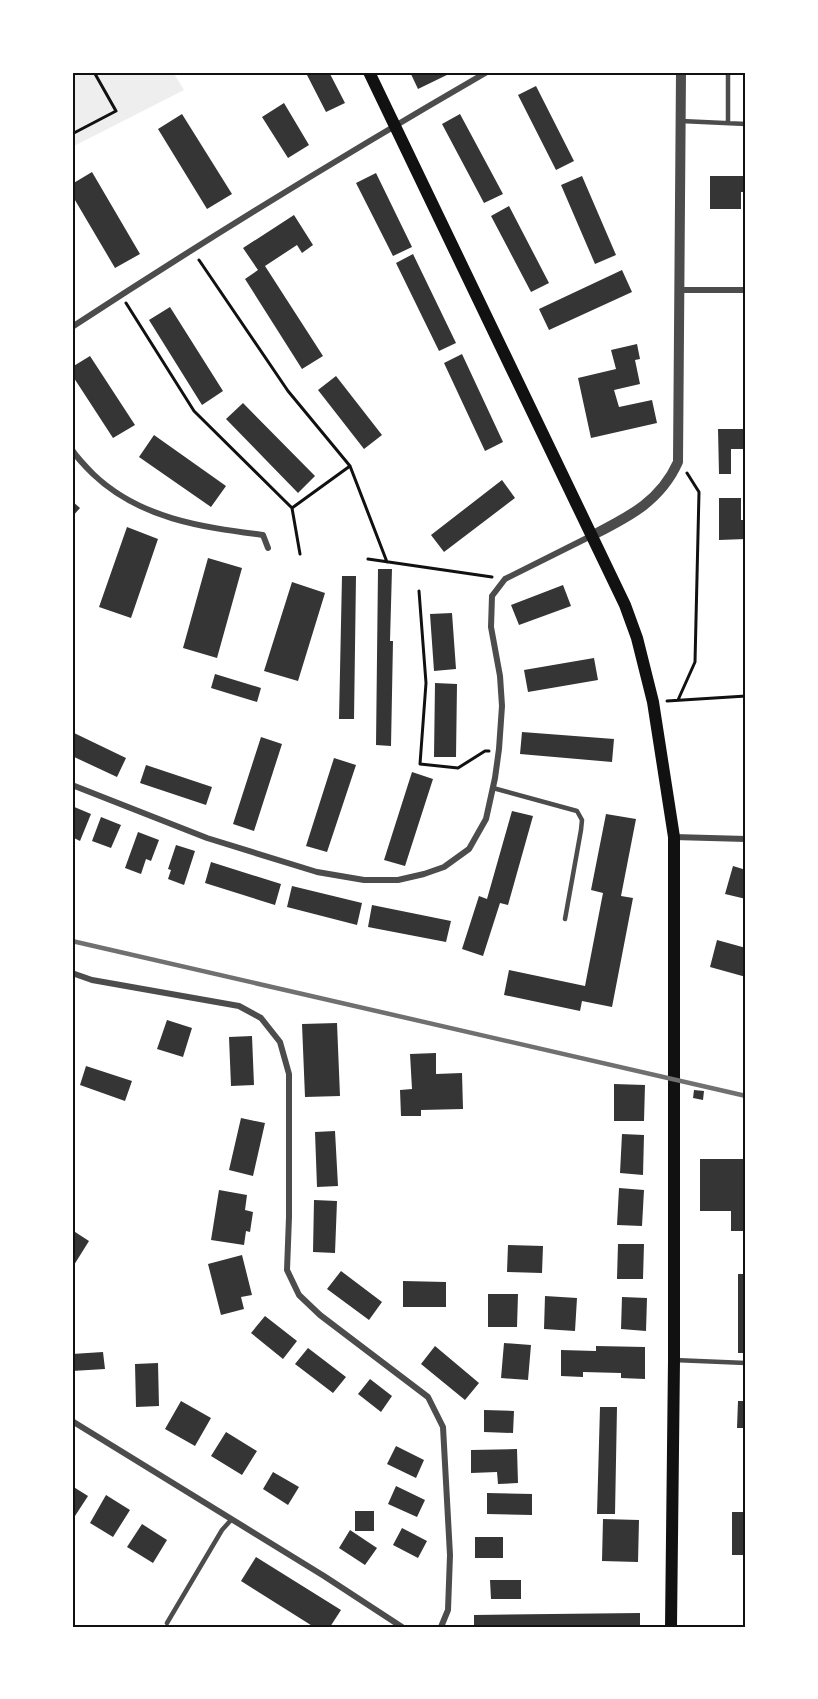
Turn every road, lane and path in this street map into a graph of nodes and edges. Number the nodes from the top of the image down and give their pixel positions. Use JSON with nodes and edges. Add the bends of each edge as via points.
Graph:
{"nodes":[{"id":1,"x":94,"y":72,"type":"edge"},
{"id":2,"x":369,"y":72,"type":"edge"},
{"id":3,"x":487,"y":72,"type":"edge"},
{"id":4,"x":681,"y":72,"type":"edge"},
{"id":5,"x":728,"y":72,"type":"edge"},
{"id":6,"x":681,"y":121,"type":"junction"},
{"id":7,"x":728,"y":123,"type":"junction"},
{"id":8,"x":746,"y":124,"type":"edge"},
{"id":9,"x":395,"y":126,"type":"junction"},
{"id":10,"x":72,"y":135,"type":"edge"},
{"id":11,"x":193,"y":250,"type":"junction"},
{"id":12,"x":678,"y":290,"type":"junction"},
{"id":13,"x":746,"y":290,"type":"edge"},
{"id":14,"x":121,"y":295,"type":"junction"},
{"id":15,"x":72,"y":327,"type":"edge"},
{"id":16,"x":72,"y":450,"type":"edge"},
{"id":17,"x":678,"y":462,"type":"junction"},
{"id":18,"x":350,"y":466,"type":"junction"},
{"id":19,"x":292,"y":508,"type":"junction"},
{"id":20,"x":591,"y":536,"type":"junction"},
{"id":21,"x":268,"y":548,"type":"dead end"},
{"id":22,"x":300,"y":554,"type":"dead end"},
{"id":23,"x":368,"y":559,"type":"dead end"},
{"id":24,"x":387,"y":562,"type":"junction"},
{"id":25,"x":505,"y":579,"type":"junction"},
{"id":26,"x":419,"y":591,"type":"dead end"},
{"id":27,"x":746,"y":696,"type":"edge"},
{"id":28,"x":678,"y":700,"type":"junction"},
{"id":29,"x":653,"y":702,"type":"junction"},
{"id":30,"x":499,"y":749,"type":"junction"},
{"id":31,"x":72,"y":784,"type":"edge"},
{"id":32,"x":493,"y":788,"type":"junction"},
{"id":33,"x":675,"y":837,"type":"junction"},
{"id":34,"x":746,"y":839,"type":"edge"},
{"id":35,"x":564,"y":919,"type":"dead end"},
{"id":36,"x":72,"y":973,"type":"edge"},
{"id":37,"x":674,"y":1360,"type":"junction"},
{"id":38,"x":746,"y":1363,"type":"edge"},
{"id":39,"x":72,"y":1421,"type":"edge"},
{"id":40,"x":231,"y":1520,"type":"junction"},
{"id":41,"x":167,"y":1623,"type":"dead end"},
{"id":42,"x":402,"y":1627,"type":"edge"},
{"id":43,"x":441,"y":1627,"type":"edge"},
{"id":44,"x":671,"y":1627,"type":"edge"}],
"edges":[{"from":1,"to":10,"type":"path","via":[[116,111]]},
{"from":2,"to":9,"type":"main road"},
{"from":3,"to":9,"type":"street"},
{"from":4,"to":6,"type":"street"},
{"from":5,"to":7,"type":"lane"},
{"from":6,"to":7,"type":"lane"},
{"from":6,"to":12,"type":"street"},
{"from":7,"to":8,"type":"lane"},
{"from":9,"to":11,"type":"street"},
{"from":9,"to":20,"type":"main road"},
{"from":11,"to":14,"type":"street"},
{"from":11,"to":18,"type":"path","via":[[288,391]]},
{"from":12,"to":13,"type":"street"},
{"from":12,"to":17,"type":"street"},
{"from":14,"to":15,"type":"street"},
{"from":14,"to":19,"type":"path","via":[[194,411]]},
{"from":16,"to":21,"type":"street","via":[[108,488],[132,503],[209,528],[263,535]]},
{"from":17,"to":20,"type":"street","via":[[671,477],[647,504]]},
{"from":17,"to":28,"type":"path","via":[[699,492],[695,662]]},
{"from":18,"to":19,"type":"path"},
{"from":18,"to":24,"type":"path"},
{"from":19,"to":22,"type":"path"},
{"from":20,"to":25,"type":"street"},
{"from":20,"to":29,"type":"main road","via":[[638,638]]},
{"from":23,"to":24,"type":"path"},
{"from":24,"to":25,"type":"path"},
{"from":25,"to":30,"type":"street","via":[[492,596],[491,606],[502,706]]},
{"from":26,"to":30,"type":"path","via":[[426,682],[420,764],[458,768],[484,752]]},
{"from":27,"to":28,"type":"path"},
{"from":28,"to":29,"type":"path"},
{"from":29,"to":33,"type":"main road"},
{"from":30,"to":32,"type":"street"},
{"from":31,"to":32,"type":"street","via":[[207,838],[317,872],[364,880],[398,880],[444,867],[469,849],[486,819]]},
{"from":32,"to":35,"type":"lane","via":[[577,811],[582,820]]},
{"from":33,"to":34,"type":"street"},
{"from":33,"to":37,"type":"main road"},
{"from":36,"to":43,"type":"street","via":[[238,1006],[261,1018],[280,1042],[289,1074],[287,1270],[299,1295],[320,1315],[428,1397],[443,1427],[450,1555],[448,1610]]},
{"from":37,"to":38,"type":"lane"},
{"from":37,"to":44,"type":"main road"},
{"from":39,"to":40,"type":"street"},
{"from":40,"to":41,"type":"lane"},
{"from":40,"to":42,"type":"street"}]}
